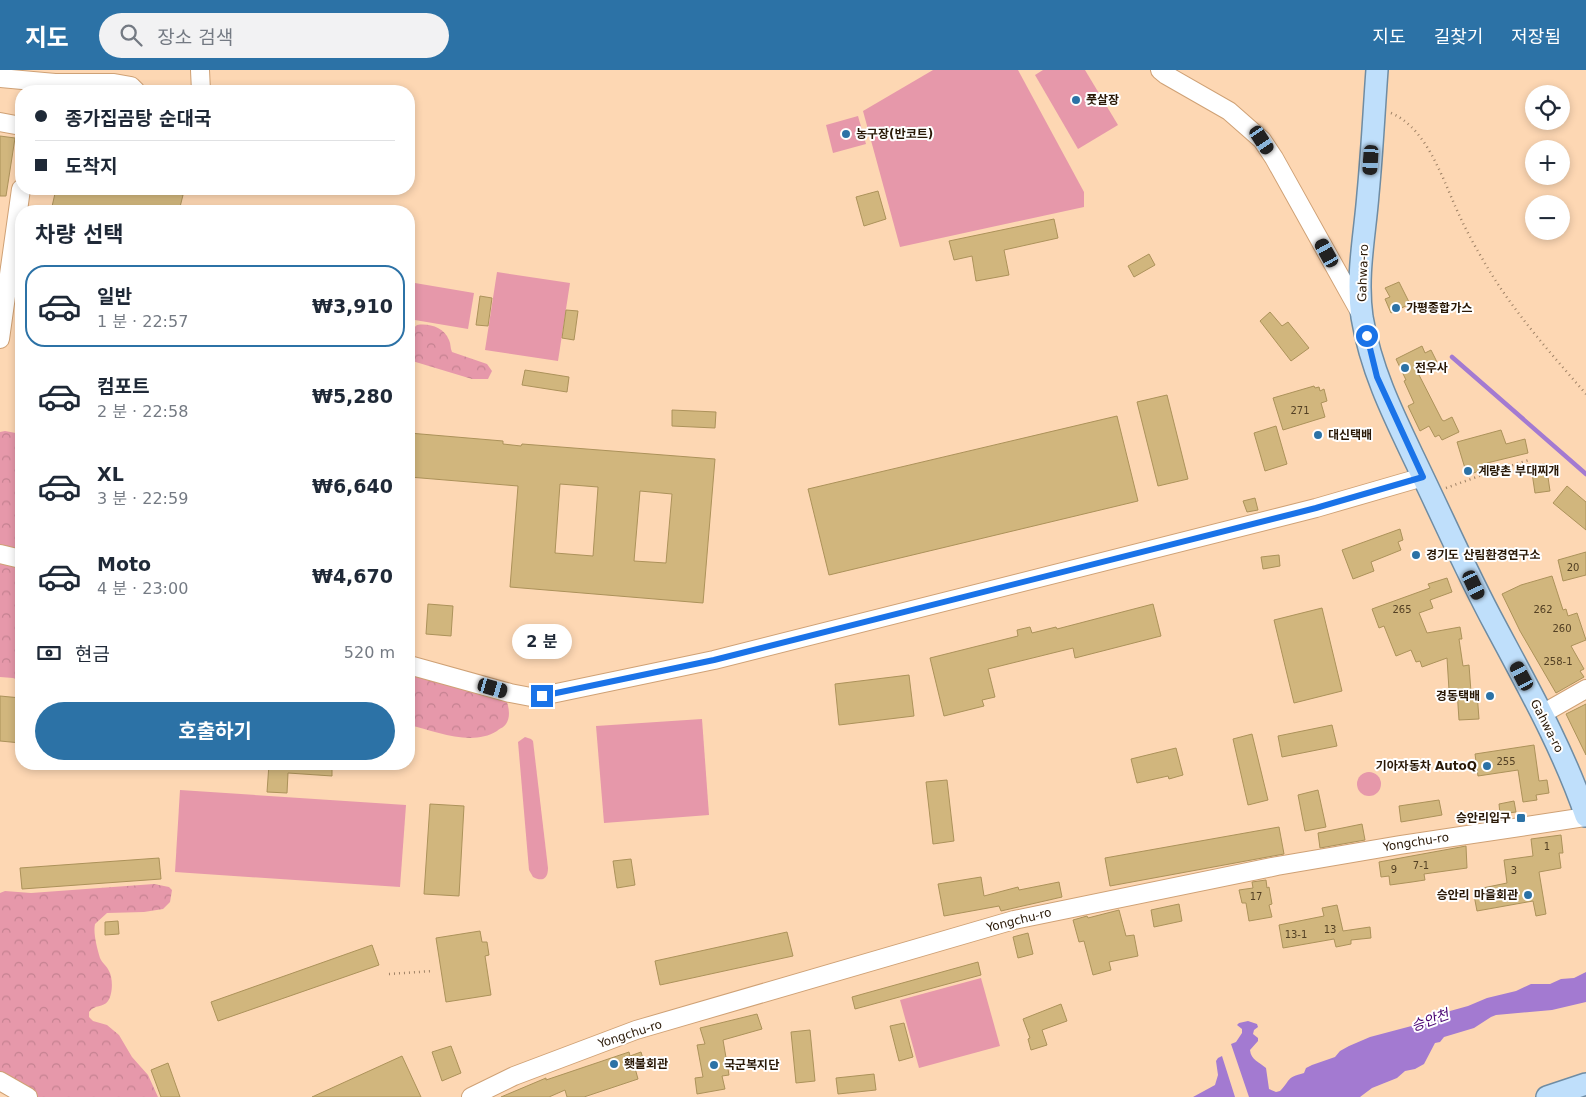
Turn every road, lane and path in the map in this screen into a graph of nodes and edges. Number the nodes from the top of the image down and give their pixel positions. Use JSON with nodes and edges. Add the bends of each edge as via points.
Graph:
{"nodes":[{"id":1,"x":200,"y":70,"type":"edge"},
{"id":2,"x":1160,"y":70,"type":"edge"},
{"id":3,"x":1377,"y":70,"type":"edge"},
{"id":4,"x":0,"y":78,"type":"edge"},
{"id":5,"x":125,"y":85,"type":"edge"},
{"id":6,"x":201,"y":85,"type":"edge"},
{"id":7,"x":1376,"y":107,"type":"junction"},
{"id":8,"x":0,"y":122,"type":"edge"},
{"id":9,"x":15,"y":125,"type":"edge"},
{"id":10,"x":15,"y":232,"type":"edge"},
{"id":11,"x":1362,"y":317,"type":"junction"},
{"id":12,"x":0,"y":339,"type":"edge"},
{"id":13,"x":1586,"y":394,"type":"edge"},
{"id":14,"x":1529,"y":460,"type":"dead end"},
{"id":15,"x":1427,"y":486,"type":"junction"},
{"id":16,"x":0,"y":554,"type":"edge"},
{"id":17,"x":15,"y":558,"type":"edge"},
{"id":18,"x":415,"y":667,"type":"edge"},
{"id":19,"x":1586,"y":689,"type":"edge"},
{"id":20,"x":1542,"y":714,"type":"junction"},
{"id":21,"x":1586,"y":817,"type":"edge"},
{"id":22,"x":432,"y":971,"type":"dead end"},
{"id":23,"x":389,"y":974,"type":"dead end"},
{"id":24,"x":0,"y":1081,"type":"edge"},
{"id":25,"x":1586,"y":1084,"type":"edge"},
{"id":26,"x":28,"y":1097,"type":"edge"},
{"id":27,"x":471,"y":1097,"type":"edge"},
{"id":28,"x":1547,"y":1097,"type":"edge"}],
"edges":[{"from":1,"to":6,"type":"street"},
{"from":2,"to":11,"type":"street","via":[[1229,112],[1262,140]]},
{"from":3,"to":7,"type":"main road","name":"Gahwa-ro"},
{"from":4,"to":5,"type":"street"},
{"from":7,"to":11,"type":"main road","name":"Gahwa-ro","via":[[1361,263]]},
{"from":7,"to":13,"type":"path","via":[[1395,115],[1420,136],[1492,275],[1520,316]]},
{"from":8,"to":9,"type":"street"},
{"from":10,"to":12,"type":"street"},
{"from":11,"to":15,"type":"main road","name":"Gahwa-ro","via":[[1377,377]]},
{"from":14,"to":15,"type":"path","via":[[1485,474]]},
{"from":15,"to":18,"type":"street","via":[[1316,508],[714,660],[542,696],[510,693]]},
{"from":15,"to":20,"type":"main road","name":"Gahwa-ro"},
{"from":16,"to":17,"type":"street"},
{"from":19,"to":20,"type":"street"},
{"from":20,"to":21,"type":"main road","name":"Gahwa-ro"},
{"from":21,"to":27,"type":"street","name":"Yongchu-ro","via":[[1287,864],[1014,920],[636,1030],[514,1076]]},
{"from":22,"to":23,"type":"path"},
{"from":24,"to":26,"type":"street"},
{"from":25,"to":28,"type":"main road"}]}
